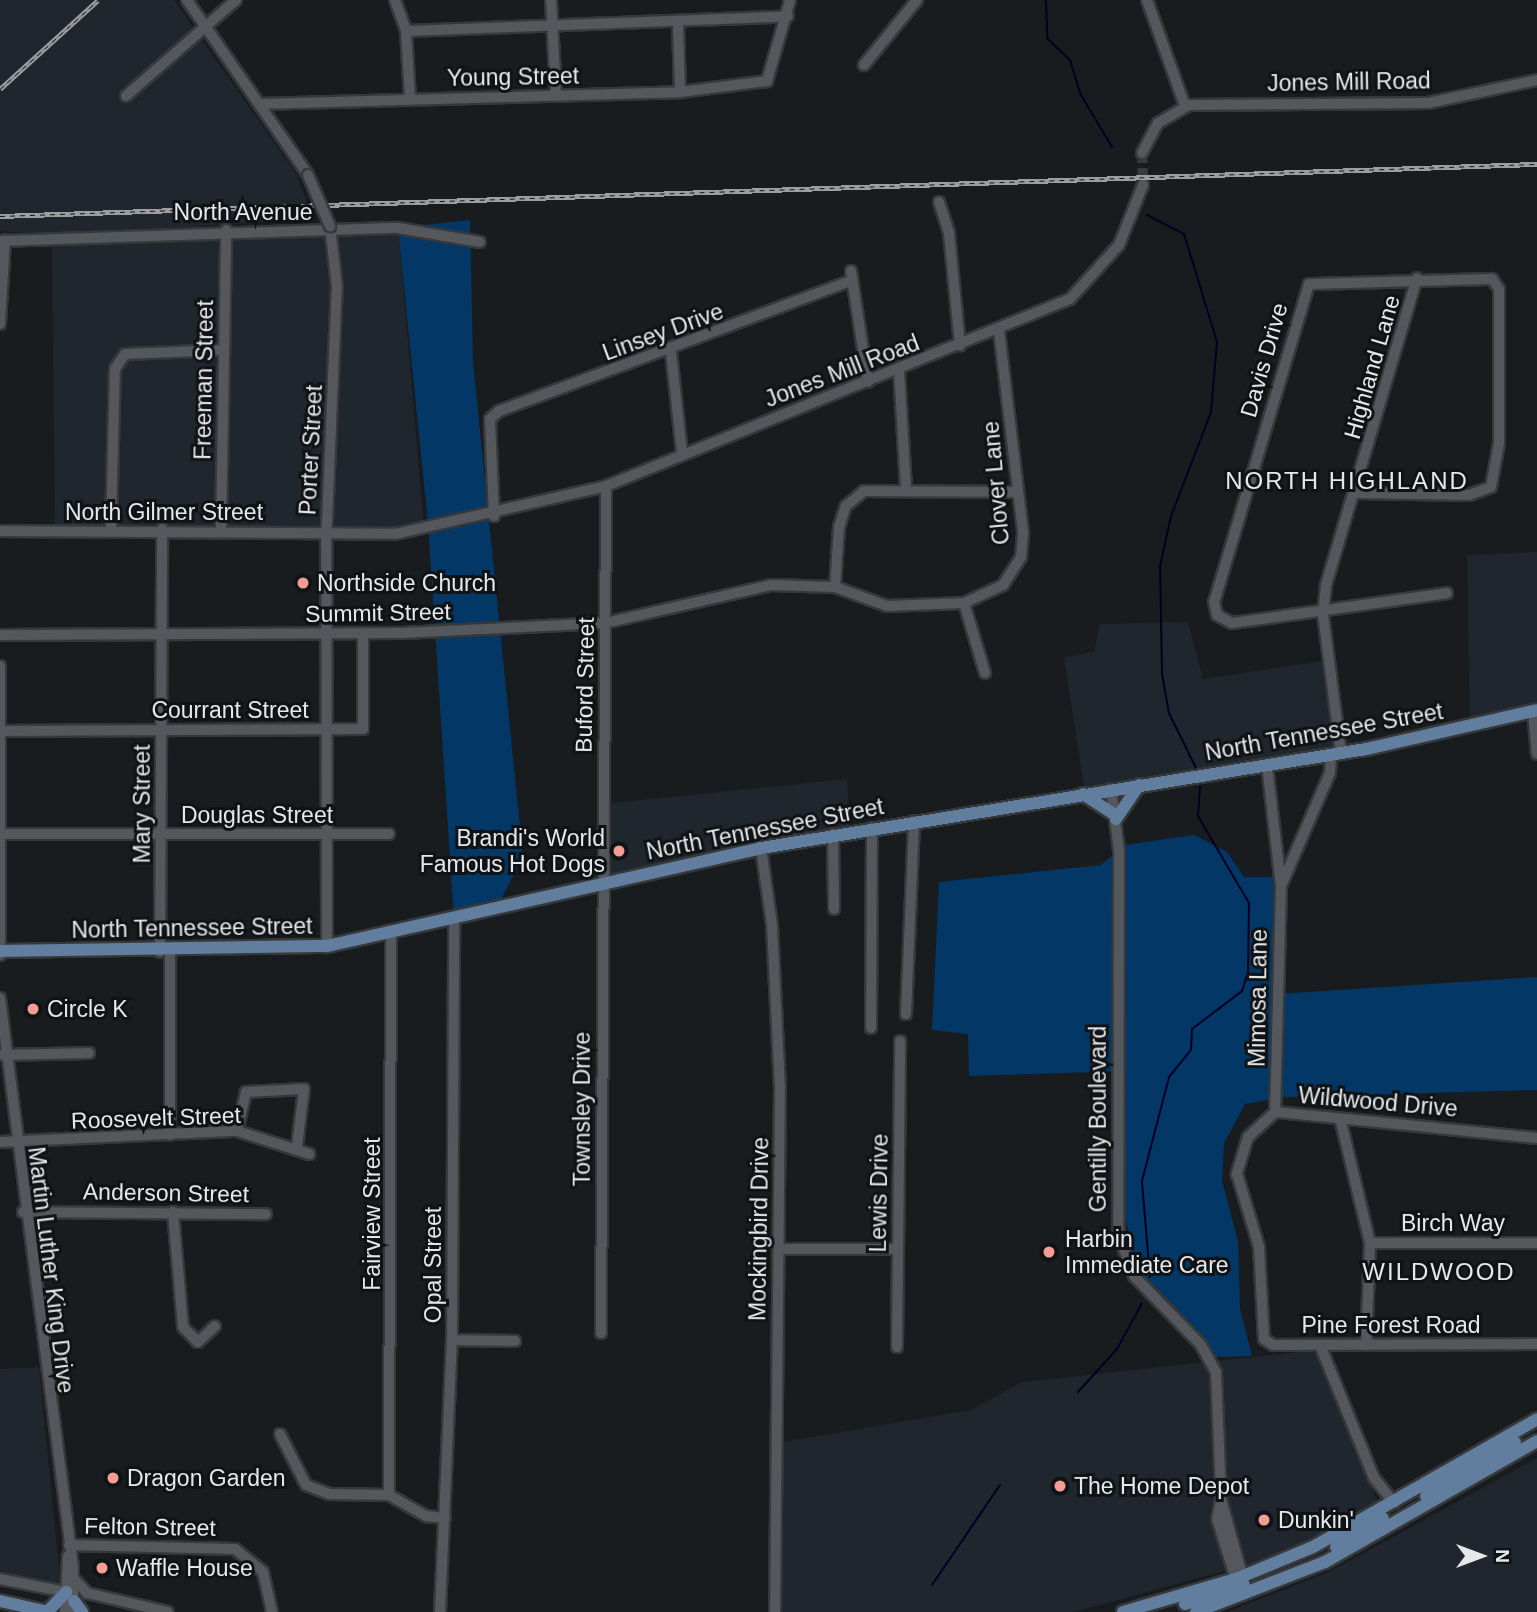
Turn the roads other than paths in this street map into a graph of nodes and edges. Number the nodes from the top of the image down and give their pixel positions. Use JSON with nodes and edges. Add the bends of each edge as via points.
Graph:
{"nodes":[{"id":1,"x":187,"y":0,"type":"edge"},
{"id":2,"x":236,"y":0,"type":"edge"},
{"id":3,"x":395,"y":0,"type":"edge"},
{"id":4,"x":551,"y":0,"type":"edge"},
{"id":5,"x":790,"y":0,"type":"edge"},
{"id":6,"x":916,"y":0,"type":"edge"},
{"id":7,"x":1147,"y":0,"type":"edge"},
{"id":8,"x":788,"y":16,"type":"junction"},
{"id":9,"x":678,"y":24,"type":"junction"},
{"id":10,"x":207,"y":25,"type":"junction"},
{"id":11,"x":552,"y":26,"type":"junction"},
{"id":12,"x":406,"y":31,"type":"junction"},
{"id":13,"x":864,"y":65,"type":"dead end"},
{"id":14,"x":1537,"y":80,"type":"edge"},
{"id":15,"x":680,"y":92,"type":"junction"},
{"id":16,"x":126,"y":96,"type":"dead end"},
{"id":17,"x":556,"y":96,"type":"junction"},
{"id":18,"x":410,"y":99,"type":"junction"},
{"id":19,"x":259,"y":104,"type":"junction"},
{"id":20,"x":1185,"y":106,"type":"junction"},
{"id":21,"x":1142,"y":153,"type":"tunnel mouth"},
{"id":22,"x":1143,"y":185,"type":"tunnel mouth"},
{"id":23,"x":939,"y":202,"type":"dead end"},
{"id":24,"x":331,"y":228,"type":"junction"},
{"id":25,"x":226,"y":230,"type":"junction"},
{"id":26,"x":2,"y":241,"type":"edge"},
{"id":27,"x":480,"y":242,"type":"dead end"},
{"id":28,"x":1417,"y":278,"type":"junction"},
{"id":29,"x":0,"y":324,"type":"edge"},
{"id":30,"x":999,"y":330,"type":"junction"},
{"id":31,"x":960,"y":345,"type":"junction"},
{"id":32,"x":223,"y":350,"type":"junction"},
{"id":33,"x":671,"y":352,"type":"junction"},
{"id":34,"x":899,"y":370,"type":"junction"},
{"id":35,"x":868,"y":382,"type":"junction"},
{"id":36,"x":681,"y":454,"type":"junction"},
{"id":37,"x":606,"y":486,"type":"junction"},
{"id":38,"x":906,"y":488,"type":"junction"},
{"id":39,"x":1018,"y":492,"type":"junction"},
{"id":40,"x":1356,"y":493,"type":"junction"},
{"id":41,"x":494,"y":516,"type":"junction"},
{"id":42,"x":111,"y":528,"type":"junction"},
{"id":43,"x":162,"y":529,"type":"junction"},
{"id":44,"x":221,"y":530,"type":"junction"},
{"id":45,"x":0,"y":531,"type":"edge"},
{"id":46,"x":326,"y":534,"type":"junction"},
{"id":47,"x":835,"y":587,"type":"junction"},
{"id":48,"x":1447,"y":593,"type":"dead end"},
{"id":49,"x":964,"y":603,"type":"junction"},
{"id":50,"x":1324,"y":614,"type":"junction"},
{"id":51,"x":605,"y":623,"type":"junction"},
{"id":52,"x":162,"y":633,"type":"junction"},
{"id":53,"x":363,"y":633,"type":"junction"},
{"id":54,"x":325,"y":634,"type":"junction"},
{"id":55,"x":0,"y":635,"type":"edge"},
{"id":56,"x":0,"y":669,"type":"edge"},
{"id":57,"x":985,"y":673,"type":"dead end"},
{"id":58,"x":1535,"y":710,"type":"edge"},
{"id":59,"x":325,"y":729,"type":"junction"},
{"id":60,"x":162,"y":730,"type":"junction"},
{"id":61,"x":1,"y":731,"type":"edge"},
{"id":62,"x":1336,"y":754,"type":"junction"},
{"id":63,"x":1537,"y":754,"type":"edge"},
{"id":64,"x":1267,"y":765,"type":"junction"},
{"id":65,"x":1139,"y":785,"type":"junction"},
{"id":66,"x":1111,"y":789,"type":"junction"},
{"id":67,"x":1082,"y":793,"type":"junction"},
{"id":68,"x":1115,"y":817,"type":"junction"},
{"id":69,"x":914,"y":821,"type":"junction"},
{"id":70,"x":872,"y":828,"type":"junction"},
{"id":71,"x":1,"y":834,"type":"edge"},
{"id":72,"x":162,"y":834,"type":"junction"},
{"id":73,"x":389,"y":834,"type":"dead end"},
{"id":74,"x":833,"y":834,"type":"junction"},
{"id":75,"x":324,"y":835,"type":"junction"},
{"id":76,"x":761,"y":848,"type":"junction"},
{"id":77,"x":601,"y":884,"type":"junction"},
{"id":78,"x":1281,"y":886,"type":"junction"},
{"id":79,"x":834,"y":909,"type":"dead end"},
{"id":80,"x":453,"y":919,"type":"junction"},
{"id":81,"x":391,"y":933,"type":"junction"},
{"id":82,"x":327,"y":946,"type":"junction"},
{"id":83,"x":0,"y":952,"type":"edge"},
{"id":84,"x":165,"y":952,"type":"junction"},
{"id":85,"x":0,"y":998,"type":"edge"},
{"id":86,"x":906,"y":1014,"type":"dead end"},
{"id":87,"x":872,"y":1028,"type":"dead end"},
{"id":88,"x":901,"y":1041,"type":"dead end"},
{"id":89,"x":89,"y":1053,"type":"dead end"},
{"id":90,"x":3,"y":1055,"type":"edge"},
{"id":91,"x":1275,"y":1112,"type":"junction"},
{"id":92,"x":1341,"y":1122,"type":"junction"},
{"id":93,"x":237,"y":1131,"type":"junction"},
{"id":94,"x":170,"y":1135,"type":"junction"},
{"id":95,"x":1537,"y":1138,"type":"edge"},
{"id":96,"x":0,"y":1142,"type":"edge"},
{"id":97,"x":15,"y":1142,"type":"junction"},
{"id":98,"x":297,"y":1146,"type":"junction"},
{"id":99,"x":309,"y":1154,"type":"dead end"},
{"id":100,"x":23,"y":1212,"type":"junction"},
{"id":101,"x":173,"y":1212,"type":"junction"},
{"id":102,"x":266,"y":1214,"type":"dead end"},
{"id":103,"x":1370,"y":1243,"type":"junction"},
{"id":104,"x":1537,"y":1243,"type":"edge"},
{"id":105,"x":779,"y":1249,"type":"junction"},
{"id":106,"x":897,"y":1249,"type":"junction"},
{"id":107,"x":1261,"y":1323,"type":"joint"},
{"id":108,"x":215,"y":1326,"type":"dead end"},
{"id":109,"x":601,"y":1333,"type":"dead end"},
{"id":110,"x":452,"y":1340,"type":"junction"},
{"id":111,"x":515,"y":1341,"type":"dead end"},
{"id":112,"x":1537,"y":1344,"type":"edge"},
{"id":113,"x":1320,"y":1345,"type":"junction"},
{"id":114,"x":1366,"y":1345,"type":"junction"},
{"id":115,"x":897,"y":1347,"type":"dead end"},
{"id":116,"x":1537,"y":1419,"type":"edge"},
{"id":117,"x":1537,"y":1428,"type":"edge"},
{"id":118,"x":280,"y":1434,"type":"dead end"},
{"id":119,"x":1537,"y":1441,"type":"edge"},
{"id":120,"x":1523,"y":1448,"type":"junction"},
{"id":121,"x":1537,"y":1449,"type":"edge"},
{"id":122,"x":1415,"y":1490,"type":"junction"},
{"id":123,"x":389,"y":1495,"type":"junction"},
{"id":124,"x":1394,"y":1503,"type":"junction"},
{"id":125,"x":445,"y":1518,"type":"junction"},
{"id":126,"x":1388,"y":1528,"type":"junction"},
{"id":127,"x":69,"y":1545,"type":"junction"},
{"id":128,"x":0,"y":1579,"type":"edge"},
{"id":129,"x":74,"y":1579,"type":"junction"},
{"id":130,"x":1242,"y":1586,"type":"junction"},
{"id":131,"x":87,"y":1593,"type":"junction"},
{"id":132,"x":0,"y":1601,"type":"edge"},
{"id":133,"x":71,"y":1602,"type":"edge"},
{"id":134,"x":0,"y":1609,"type":"edge"},
{"id":135,"x":13,"y":1612,"type":"edge"},
{"id":136,"x":48,"y":1612,"type":"edge"},
{"id":137,"x":65,"y":1612,"type":"edge"},
{"id":138,"x":82,"y":1612,"type":"edge"},
{"id":139,"x":168,"y":1612,"type":"edge"},
{"id":140,"x":272,"y":1612,"type":"edge"},
{"id":141,"x":440,"y":1612,"type":"edge"},
{"id":142,"x":775,"y":1612,"type":"edge"},
{"id":143,"x":1123,"y":1612,"type":"edge"},
{"id":144,"x":1158,"y":1612,"type":"edge"},
{"id":145,"x":1196,"y":1612,"type":"edge"}],
"edges":[{"from":1,"to":10,"type":"street","name":"Porter Street"},
{"from":2,"to":10,"type":"street"},
{"from":3,"to":12,"type":"street"},
{"from":4,"to":11,"type":"street"},
{"from":5,"to":8,"type":"street"},
{"from":6,"to":13,"type":"street"},
{"from":7,"to":20,"type":"street"},
{"from":8,"to":9,"type":"street"},
{"from":8,"to":15,"type":"street","name":"Young Street","via":[[767,81]]},
{"from":9,"to":11,"type":"street"},
{"from":9,"to":15,"type":"street"},
{"from":10,"to":16,"type":"street"},
{"from":10,"to":19,"type":"street","name":"Porter Street"},
{"from":11,"to":12,"type":"street"},
{"from":11,"to":17,"type":"street"},
{"from":12,"to":18,"type":"street"},
{"from":14,"to":20,"type":"street","name":"Jones Mill Road","via":[[1419,103]]},
{"from":15,"to":17,"type":"street","name":"Young Street"},
{"from":17,"to":18,"type":"street","name":"Young Street"},
{"from":18,"to":19,"type":"street","name":"Young Street"},
{"from":19,"to":24,"type":"street","name":"Porter Street","bridge":true,"via":[[308,175]]},
{"from":20,"to":21,"type":"street","via":[[1153,127]]},
{"from":22,"to":30,"type":"street","name":"Jones Mill Road","via":[[1119,245],[1091,282],[1042,313]]},
{"from":23,"to":31,"type":"street","via":[[949,233]]},
{"from":24,"to":25,"type":"street","name":"North Avenue"},
{"from":24,"to":27,"type":"street","name":"North Avenue","via":[[398,228]]},
{"from":24,"to":46,"type":"street","name":"Porter Street","via":[[337,287]]},
{"from":25,"to":26,"type":"street","name":"North Avenue"},
{"from":25,"to":32,"type":"street","name":"Freeman Street"},
{"from":26,"to":29,"type":"street"},
{"from":28,"to":40,"type":"street","name":"Highland Lane"},
{"from":28,"to":40,"type":"street","name":"Davis Drive","via":[[1487,277],[1499,289],[1493,482],[1487,491],[1469,495]]},
{"from":28,"to":50,"type":"street","name":"Davis Drive","via":[[1322,279],[1305,290],[1214,602],[1217,615],[1232,623]]},
{"from":30,"to":31,"type":"street","name":"Jones Mill Road"},
{"from":30,"to":39,"type":"street","name":"Clover Lane"},
{"from":31,"to":34,"type":"street","name":"Jones Mill Road"},
{"from":32,"to":42,"type":"street","via":[[125,354],[115,369]]},
{"from":32,"to":44,"type":"street","name":"Freeman Street"},
{"from":33,"to":35,"type":"street","name":"Linsey Drive","via":[[851,276]]},
{"from":33,"to":36,"type":"street"},
{"from":33,"to":41,"type":"street","name":"Linsey Drive","via":[[490,419]]},
{"from":34,"to":35,"type":"street","name":"Jones Mill Road"},
{"from":34,"to":38,"type":"street"},
{"from":35,"to":36,"type":"street","name":"Jones Mill Road"},
{"from":36,"to":37,"type":"street","name":"Jones Mill Road"},
{"from":37,"to":41,"type":"street","name":"Jones Mill Road"},
{"from":37,"to":51,"type":"street","name":"Buford Street"},
{"from":38,"to":39,"type":"street"},
{"from":38,"to":47,"type":"street","via":[[864,491],[846,506]]},
{"from":39,"to":49,"type":"street","name":"Clover Lane","via":[[1021,557],[1003,585]]},
{"from":40,"to":50,"type":"street","name":"Highland Lane"},
{"from":41,"to":46,"type":"street","name":"North Gilmer Street","via":[[416,533]]},
{"from":42,"to":43,"type":"street","name":"North Gilmer Street"},
{"from":42,"to":45,"type":"street","name":"North Gilmer Street"},
{"from":43,"to":44,"type":"street","name":"North Gilmer Street"},
{"from":43,"to":52,"type":"street","name":"Mary Street"},
{"from":44,"to":46,"type":"street","name":"North Gilmer Street"},
{"from":46,"to":54,"type":"street","name":"Porter Street"},
{"from":47,"to":49,"type":"street","name":"Summit Street","via":[[887,606]]},
{"from":47,"to":51,"type":"street","name":"Summit Street","via":[[771,585]]},
{"from":48,"to":50,"type":"street","name":"Davis Drive"},
{"from":49,"to":57,"type":"street"},
{"from":50,"to":62,"type":"street","name":"Highland Lane"},
{"from":51,"to":53,"type":"street","name":"Summit Street"},
{"from":51,"to":77,"type":"street","name":"Buford Street"},
{"from":52,"to":54,"type":"street","name":"Summit Street"},
{"from":52,"to":55,"type":"street","name":"Summit Street"},
{"from":52,"to":60,"type":"street","name":"Mary Street"},
{"from":53,"to":54,"type":"street","name":"Summit Street"},
{"from":53,"to":59,"type":"street","name":"Courrant Street","via":[[363,729]]},
{"from":54,"to":59,"type":"street","name":"Porter Street"},
{"from":56,"to":61,"type":"street"},
{"from":58,"to":62,"type":"main road","name":"North Tennessee Street"},
{"from":58,"to":63,"type":"street"},
{"from":59,"to":60,"type":"street","name":"Courrant Street"},
{"from":59,"to":75,"type":"street","name":"Porter Street"},
{"from":60,"to":61,"type":"street","name":"Courrant Street"},
{"from":60,"to":72,"type":"street","name":"Mary Street"},
{"from":61,"to":71,"type":"street"},
{"from":62,"to":64,"type":"main road","name":"North Tennessee Street"},
{"from":62,"to":78,"type":"street","name":"Mimosa Lane"},
{"from":64,"to":65,"type":"main road","name":"North Tennessee Street"},
{"from":64,"to":78,"type":"street","name":"Mimosa Lane"},
{"from":65,"to":66,"type":"main road","name":"North Tennessee Street"},
{"from":65,"to":68,"type":"main road"},
{"from":66,"to":67,"type":"main road","name":"North Tennessee Street"},
{"from":66,"to":68,"type":"street","name":"Gentilly Boulevard"},
{"from":67,"to":68,"type":"main road"},
{"from":67,"to":69,"type":"main road","name":"North Tennessee Street"},
{"from":68,"to":130,"type":"street","name":"Gentilly Boulevard","via":[[1118,1233],[1135,1276],[1201,1345],[1216,1372],[1221,1499]]},
{"from":69,"to":70,"type":"main road","name":"North Tennessee Street"},
{"from":69,"to":86,"type":"street"},
{"from":70,"to":74,"type":"main road","name":"North Tennessee Street"},
{"from":70,"to":87,"type":"street"},
{"from":71,"to":72,"type":"street","name":"Douglas Street"},
{"from":71,"to":83,"type":"street"},
{"from":72,"to":75,"type":"street","name":"Douglas Street"},
{"from":72,"to":84,"type":"street","name":"Mary Street"},
{"from":73,"to":75,"type":"street","name":"Douglas Street"},
{"from":74,"to":76,"type":"main road","name":"North Tennessee Street"},
{"from":74,"to":79,"type":"street"},
{"from":75,"to":82,"type":"street","name":"Porter Street"},
{"from":76,"to":77,"type":"main road","name":"North Tennessee Street"},
{"from":76,"to":105,"type":"street","name":"Mockingbird Drive","via":[[779,1001]]},
{"from":77,"to":80,"type":"main road","name":"North Tennessee Street"},
{"from":77,"to":109,"type":"street","name":"Townsley Drive"},
{"from":78,"to":91,"type":"street","name":"Mimosa Lane"},
{"from":80,"to":81,"type":"main road","name":"North Tennessee Street"},
{"from":80,"to":110,"type":"street","name":"Opal Street"},
{"from":81,"to":82,"type":"main road","name":"North Tennessee Street"},
{"from":81,"to":123,"type":"street","name":"Fairview Street"},
{"from":82,"to":84,"type":"main road","name":"North Tennessee Street"},
{"from":83,"to":84,"type":"main road","name":"North Tennessee Street"},
{"from":84,"to":94,"type":"street","name":"Mary Street"},
{"from":85,"to":90,"type":"street","name":"Martin Luther King Drive"},
{"from":88,"to":106,"type":"street","name":"Lewis Drive"},
{"from":89,"to":90,"type":"street"},
{"from":90,"to":97,"type":"street","name":"Martin Luther King Drive"},
{"from":91,"to":92,"type":"street","name":"Wildwood Drive"},
{"from":91,"to":107,"type":"street","name":"Wildwood Drive","via":[[1248,1137],[1237,1174],[1259,1247]]},
{"from":92,"to":95,"type":"street","name":"Wildwood Drive","via":[[1497,1130]]},
{"from":92,"to":103,"type":"street"},
{"from":93,"to":94,"type":"street","name":"Roosevelt Street"},
{"from":93,"to":98,"type":"street","name":"Roosevelt Street"},
{"from":93,"to":98,"type":"street","via":[[246,1092],[304,1090]]},
{"from":94,"to":97,"type":"street","name":"Roosevelt Street"},
{"from":96,"to":97,"type":"street","name":"Roosevelt Street"},
{"from":97,"to":100,"type":"street","name":"Martin Luther King Drive"},
{"from":98,"to":99,"type":"street","name":"Roosevelt Street"},
{"from":100,"to":101,"type":"street","name":"Anderson Street"},
{"from":100,"to":127,"type":"street","name":"Martin Luther King Drive"},
{"from":101,"to":102,"type":"street","name":"Anderson Street"},
{"from":101,"to":108,"type":"street","via":[[183,1327],[198,1342]]},
{"from":103,"to":104,"type":"street","name":"Birch Way"},
{"from":103,"to":114,"type":"street"},
{"from":105,"to":106,"type":"street"},
{"from":105,"to":142,"type":"street","name":"Mockingbird Drive"},
{"from":106,"to":115,"type":"street","name":"Lewis Drive"},
{"from":107,"to":113,"type":"street","name":"Pine Forest Road","via":[[1264,1339],[1273,1345]]},
{"from":110,"to":111,"type":"street"},
{"from":110,"to":125,"type":"street","name":"Opal Street"},
{"from":112,"to":114,"type":"street","name":"Pine Forest Road"},
{"from":113,"to":114,"type":"street","name":"Pine Forest Road"},
{"from":113,"to":124,"type":"street","via":[[1374,1478]]},
{"from":116,"to":122,"type":"main road"},
{"from":117,"to":126,"type":"main road","via":[[1418,1502]]},
{"from":118,"to":123,"type":"street","via":[[306,1485],[329,1494]]},
{"from":119,"to":120,"type":"main road"},
{"from":120,"to":121,"type":"main road"},
{"from":120,"to":126,"type":"main road"},
{"from":122,"to":124,"type":"main road"},
{"from":122,"to":130,"type":"main road","via":[[1338,1546]]},
{"from":123,"to":125,"type":"street","via":[[426,1516]]},
{"from":124,"to":130,"type":"main road"},
{"from":125,"to":141,"type":"street","name":"Opal Street"},
{"from":126,"to":130,"type":"main road"},
{"from":127,"to":129,"type":"street","name":"Martin Luther King Drive"},
{"from":127,"to":133,"type":"street","name":"Martin Luther King Drive"},
{"from":127,"to":140,"type":"street","name":"Felton Street","via":[[234,1549],[264,1572]]},
{"from":128,"to":133,"type":"street"},
{"from":129,"to":131,"type":"street"},
{"from":129,"to":133,"type":"street","name":"Martin Luther King Drive"},
{"from":130,"to":143,"type":"main road"},
{"from":130,"to":144,"type":"main road"},
{"from":130,"to":145,"type":"main road"},
{"from":131,"to":133,"type":"street"},
{"from":131,"to":139,"type":"street"},
{"from":132,"to":136,"type":"main road"},
{"from":133,"to":136,"type":"main road"},
{"from":133,"to":137,"type":"street","name":"Martin Luther King Drive"},
{"from":133,"to":138,"type":"main road"},
{"from":134,"to":135,"type":"main road"}]}
